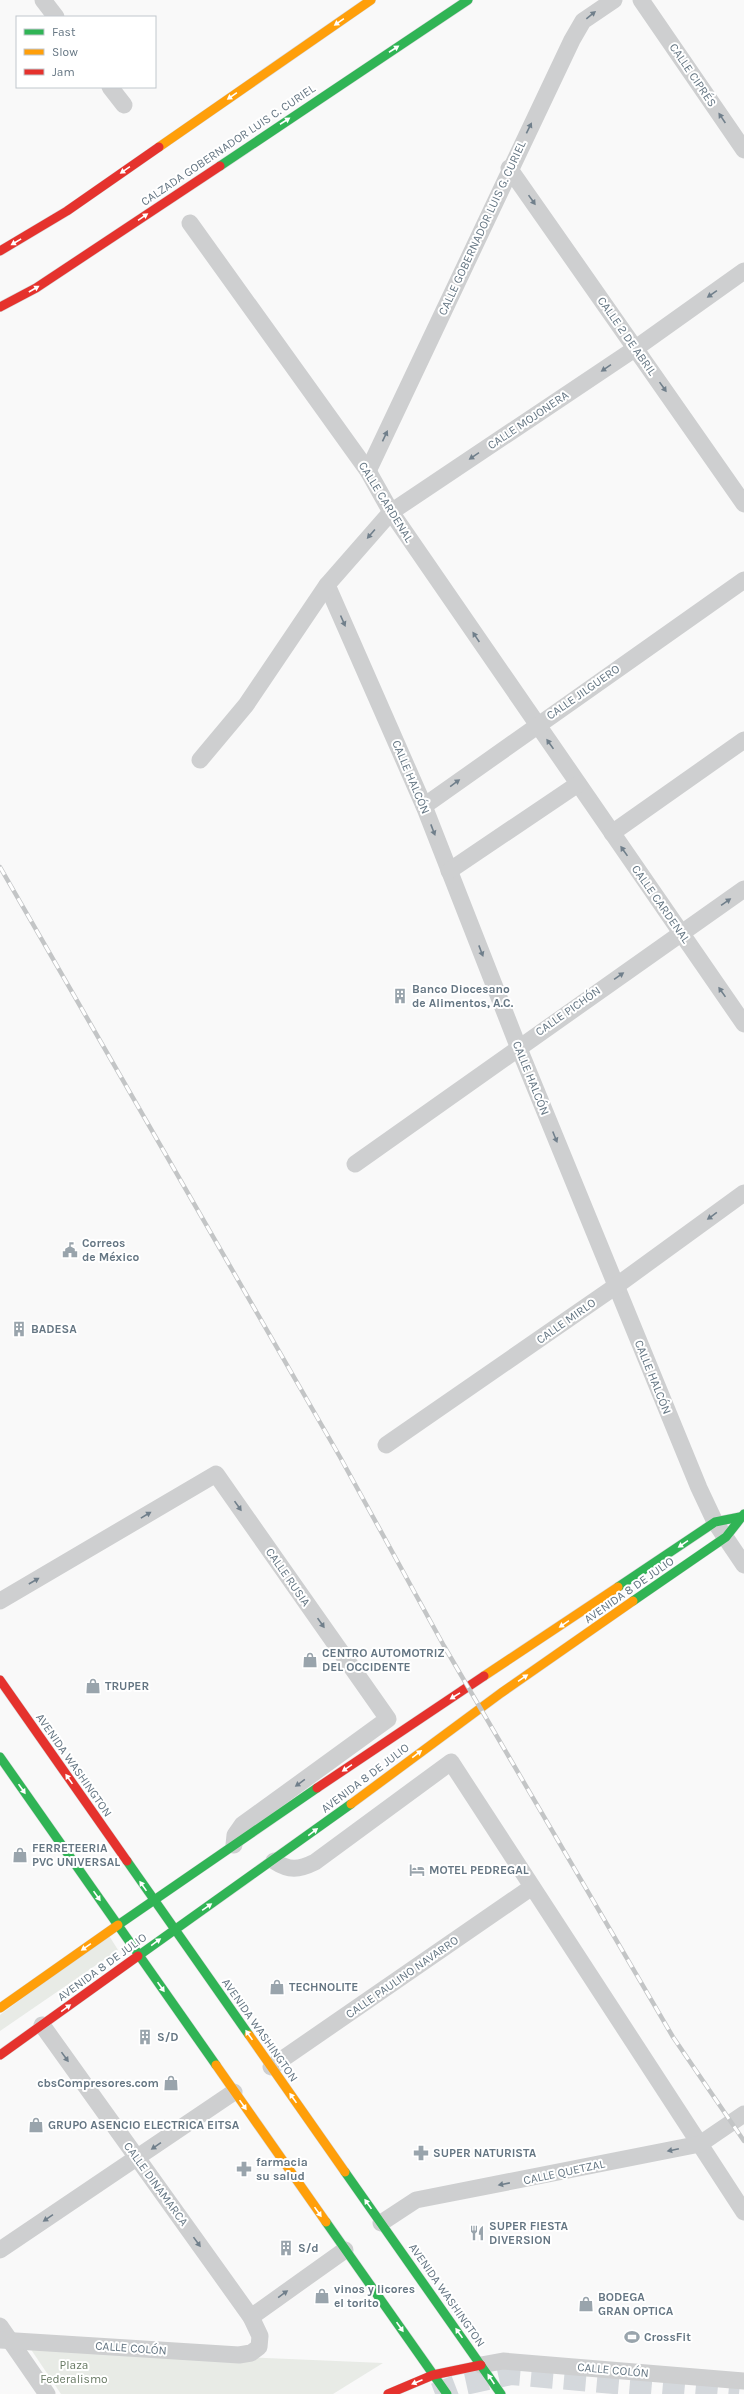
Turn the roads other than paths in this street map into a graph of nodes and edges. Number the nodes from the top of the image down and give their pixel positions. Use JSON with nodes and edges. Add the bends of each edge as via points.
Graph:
{"nodes":[{"id":1,"x":43,"y":0,"type":"edge"},
{"id":2,"x":371,"y":0,"type":"edge"},
{"id":3,"x":468,"y":0,"type":"edge"},
{"id":4,"x":614,"y":0,"type":"edge"},
{"id":5,"x":641,"y":0,"type":"edge"},
{"id":6,"x":55,"y":16,"type":"edge"},
{"id":7,"x":111,"y":88,"type":"edge"},
{"id":8,"x":124,"y":105,"type":"dead end"},
{"id":9,"x":744,"y":150,"type":"edge"},
{"id":10,"x":509,"y":168,"type":"junction"},
{"id":11,"x":190,"y":223,"type":"dead end"},
{"id":12,"x":0,"y":251,"type":"edge"},
{"id":13,"x":744,"y":271,"type":"edge"},
{"id":14,"x":0,"y":307,"type":"edge"},
{"id":15,"x":636,"y":348,"type":"junction"},
{"id":16,"x":368,"y":471,"type":"junction"},
{"id":17,"x":744,"y":504,"type":"edge"},
{"id":18,"x":391,"y":512,"type":"junction"},
{"id":19,"x":744,"y":580,"type":"edge"},
{"id":20,"x":327,"y":585,"type":"junction"},
{"id":21,"x":537,"y":725,"type":"junction"},
{"id":22,"x":744,"y":740,"type":"edge"},
{"id":23,"x":200,"y":760,"type":"dead end"},
{"id":24,"x":578,"y":784,"type":"junction"},
{"id":25,"x":424,"y":806,"type":"junction"},
{"id":26,"x":612,"y":833,"type":"junction"},
{"id":27,"x":449,"y":871,"type":"junction"},
{"id":28,"x":744,"y":889,"type":"edge"},
{"id":29,"x":681,"y":933,"type":"junction"},
{"id":30,"x":744,"y":1024,"type":"edge"},
{"id":31,"x":518,"y":1046,"type":"junction"},
{"id":32,"x":355,"y":1164,"type":"dead end"},
{"id":33,"x":744,"y":1193,"type":"edge"},
{"id":34,"x":616,"y":1286,"type":"junction"},
{"id":35,"x":386,"y":1444,"type":"dead end"},
{"id":36,"x":742,"y":1516,"type":"edge"},
{"id":37,"x":715,"y":1522,"type":"junction"},
{"id":38,"x":726,"y":1537,"type":"junction"},
{"id":39,"x":744,"y":1565,"type":"edge"},
{"id":40,"x":0,"y":1601,"type":"edge"},
{"id":41,"x":0,"y":1680,"type":"edge"},
{"id":42,"x":0,"y":1757,"type":"edge"},
{"id":43,"x":234,"y":1845,"type":"junction"},
{"id":44,"x":274,"y":1861,"type":"junction"},
{"id":45,"x":532,"y":1887,"type":"junction"},
{"id":46,"x":153,"y":1900,"type":"junction"},
{"id":47,"x":118,"y":1925,"type":"junction"},
{"id":48,"x":175,"y":1929,"type":"junction"},
{"id":49,"x":138,"y":1956,"type":"junction"},
{"id":50,"x":0,"y":2008,"type":"edge"},
{"id":51,"x":42,"y":2025,"type":"junction"},
{"id":52,"x":0,"y":2055,"type":"edge"},
{"id":53,"x":271,"y":2067,"type":"junction"},
{"id":54,"x":234,"y":2092,"type":"junction"},
{"id":55,"x":744,"y":2114,"type":"edge"},
{"id":56,"x":700,"y":2144,"type":"junction"},
{"id":57,"x":138,"y":2159,"type":"junction"},
{"id":58,"x":744,"y":2212,"type":"edge"},
{"id":59,"x":381,"y":2223,"type":"junction"},
{"id":60,"x":0,"y":2250,"type":"edge"},
{"id":61,"x":345,"y":2250,"type":"junction"},
{"id":62,"x":251,"y":2317,"type":"junction"},
{"id":63,"x":0,"y":2326,"type":"edge"},
{"id":64,"x":5,"y":2340,"type":"edge"},
{"id":65,"x":259,"y":2347,"type":"joint"},
{"id":66,"x":481,"y":2365,"type":"junction"},
{"id":67,"x":434,"y":2375,"type":"junction"},
{"id":68,"x":744,"y":2381,"type":"edge"},
{"id":69,"x":47,"y":2394,"type":"edge"},
{"id":70,"x":388,"y":2394,"type":"edge"},
{"id":71,"x":447,"y":2394,"type":"edge"},
{"id":72,"x":501,"y":2394,"type":"edge"}],
"edges":[{"from":1,"to":6,"type":"street"},
{"from":2,"to":12,"type":"main road","one_way":true,"via":[[67,211]]},
{"from":14,"to":3,"type":"main road","name":"CALZADA GOBERNADOR LUIS C. CURIEL","one_way":true,"via":[[36,288],[105,243]]},
{"from":10,"to":4,"type":"street","name":"CALLE GOBERNADOR LUIS G. CURIEL","one_way":true,"via":[[583,21]]},
{"from":9,"to":5,"type":"street","name":"CALLE CIPRÉS","one_way":true},
{"from":7,"to":8,"type":"street"},
{"from":10,"to":15,"type":"street","name":"CALLE 2 DE ABRIL","one_way":true},
{"from":16,"to":10,"type":"street","name":"CALLE GOBERNADOR LUIS G. CURIEL","one_way":true},
{"from":11,"to":16,"type":"street","name":"CALLE CARDENAL"},
{"from":13,"to":15,"type":"street","name":"CALLE MOJONERA","one_way":true},
{"from":15,"to":17,"type":"street","name":"CALLE 2 DE ABRIL","one_way":true},
{"from":15,"to":18,"type":"street","name":"CALLE MOJONERA","one_way":true},
{"from":16,"to":18,"type":"street","name":"CALLE CARDENAL"},
{"from":18,"to":20,"type":"street","name":"CALLE MOJONERA","one_way":true},
{"from":21,"to":18,"type":"street","name":"CALLE CARDENAL","one_way":true},
{"from":19,"to":21,"type":"street","name":"CALLE JILGUERO"},
{"from":20,"to":23,"type":"street","via":[[254,693]]},
{"from":20,"to":25,"type":"street","name":"CALLE HALCÓN","one_way":true},
{"from":24,"to":21,"type":"street","name":"CALLE CARDENAL","one_way":true},
{"from":25,"to":21,"type":"street","name":"CALLE JILGUERO","one_way":true},
{"from":22,"to":26,"type":"street"},
{"from":24,"to":26,"type":"street","name":"CALLE CARDENAL"},
{"from":24,"to":27,"type":"street"},
{"from":25,"to":27,"type":"street","name":"CALLE HALCÓN","one_way":true},
{"from":29,"to":26,"type":"street","name":"CALLE CARDENAL","one_way":true},
{"from":27,"to":31,"type":"street","name":"CALLE HALCÓN","one_way":true},
{"from":29,"to":28,"type":"street","name":"CALLE PICHÓN","one_way":true},
{"from":30,"to":29,"type":"street","name":"CALLE CARDENAL","one_way":true},
{"from":31,"to":29,"type":"street","name":"CALLE PICHÓN","one_way":true},
{"from":31,"to":32,"type":"street","name":"CALLE PICHÓN"},
{"from":31,"to":34,"type":"street","name":"CALLE HALCÓN","one_way":true},
{"from":33,"to":34,"type":"street","name":"CALLE MIRLO","one_way":true},
{"from":34,"to":35,"type":"street","name":"CALLE MIRLO"},
{"from":34,"to":37,"type":"street","name":"CALLE HALCÓN"},
{"from":36,"to":37,"type":"main road","name":"AVENIDA 8 DE JULIO"},
{"from":36,"to":38,"type":"main road","name":"AVENIDA 8 DE JULIO"},
{"from":37,"to":38,"type":"street","name":"CALLE HALCÓN"},
{"from":37,"to":43,"type":"main road","name":"AVENIDA 8 DE JULIO","one_way":true},
{"from":38,"to":39,"type":"street","name":"CALLE HALCÓN"},
{"from":44,"to":38,"type":"main road","name":"AVENIDA 8 DE JULIO","one_way":true,"via":[[495,1698]]},
{"from":40,"to":43,"type":"street","name":"CALLE RUSIA","one_way":true,"via":[[216,1474],[388,1719],[242,1825],[235,1835]]},
{"from":46,"to":41,"type":"main road","name":"AVENIDA WASHINGTON","one_way":true},
{"from":42,"to":47,"type":"main road","one_way":true},
{"from":43,"to":46,"type":"main road","name":"AVENIDA 8 DE JULIO"},
{"from":44,"to":45,"type":"street","via":[[292,1869],[303,1868],[451,1762]]},
{"from":48,"to":44,"type":"main road","name":"AVENIDA 8 DE JULIO","one_way":true},
{"from":45,"to":53,"type":"street","name":"CALLE PAULINO NAVARRO"},
{"from":45,"to":56,"type":"street"},
{"from":46,"to":47,"type":"main road","name":"AVENIDA 8 DE JULIO"},
{"from":46,"to":48,"type":"main road","name":"AVENIDA WASHINGTON"},
{"from":47,"to":49,"type":"main road"},
{"from":47,"to":50,"type":"main road","name":"AVENIDA 8 DE JULIO","one_way":true},
{"from":49,"to":48,"type":"main road","name":"AVENIDA 8 DE JULIO","one_way":true},
{"from":53,"to":48,"type":"main road","name":"AVENIDA WASHINGTON","one_way":true},
{"from":51,"to":49,"type":"main road","name":"AVENIDA 8 DE JULIO","one_way":true},
{"from":49,"to":54,"type":"main road","one_way":true},
{"from":51,"to":52,"type":"main road","name":"AVENIDA 8 DE JULIO"},
{"from":51,"to":57,"type":"street","name":"CALLE DINAMARCA","one_way":true},
{"from":59,"to":53,"type":"main road","name":"AVENIDA WASHINGTON","one_way":true},
{"from":54,"to":57,"type":"street","one_way":true},
{"from":54,"to":61,"type":"main road","one_way":true},
{"from":55,"to":56,"type":"street","name":"CALLE QUETZAL"},
{"from":56,"to":58,"type":"street"},
{"from":56,"to":59,"type":"street","name":"CALLE QUETZAL","one_way":true,"via":[[416,2200]]},
{"from":57,"to":60,"type":"street","one_way":true},
{"from":57,"to":62,"type":"street","name":"CALLE DINAMARCA","one_way":true},
{"from":66,"to":59,"type":"main road","name":"AVENIDA WASHINGTON","one_way":true},
{"from":62,"to":61,"type":"street","one_way":true},
{"from":61,"to":67,"type":"main road","one_way":true},
{"from":62,"to":65,"type":"street","name":"CALLE DINAMARCA","via":[[260,2336]]},
{"from":63,"to":64,"type":"street"},
{"from":64,"to":65,"type":"street","name":"CALLE COLÓN","via":[[239,2355],[251,2353]]},
{"from":64,"to":69,"type":"street"},
{"from":66,"to":67,"type":"main road"},
{"from":66,"to":68,"type":"street","name":"CALLE COLÓN","via":[[503,2361]]},
{"from":72,"to":66,"type":"main road","name":"AVENIDA WASHINGTON","one_way":true},
{"from":67,"to":70,"type":"main road","one_way":true},
{"from":67,"to":71,"type":"main road"}]}
